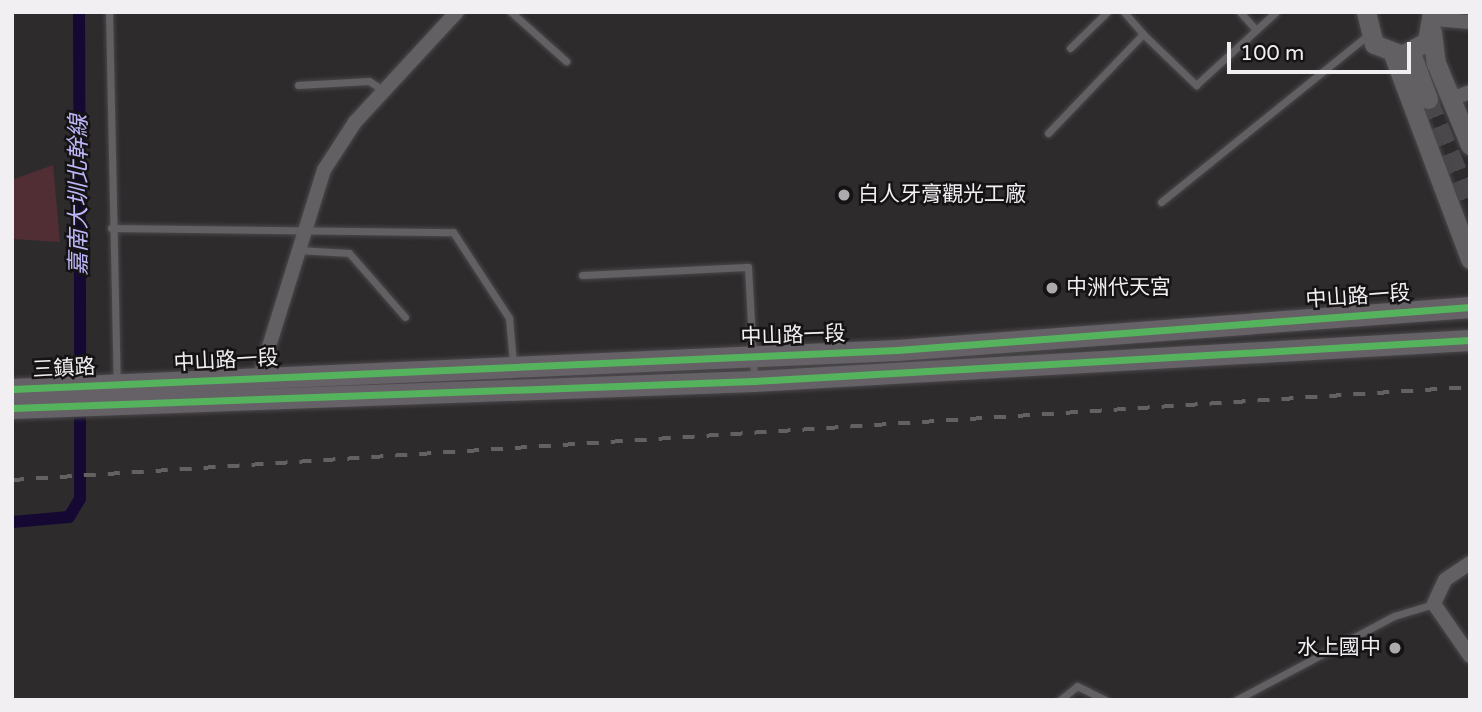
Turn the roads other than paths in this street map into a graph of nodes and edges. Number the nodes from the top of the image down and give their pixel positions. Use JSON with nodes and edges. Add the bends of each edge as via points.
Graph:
{"nodes":[{"id":1,"x":110,"y":12,"type":"edge"},
{"id":2,"x":457,"y":12,"type":"edge"},
{"id":3,"x":511,"y":12,"type":"edge"},
{"id":4,"x":1107,"y":12,"type":"edge"},
{"id":5,"x":1124,"y":12,"type":"edge"},
{"id":6,"x":1240,"y":12,"type":"edge"},
{"id":7,"x":1276,"y":12,"type":"edge"},
{"id":8,"x":1366,"y":12,"type":"edge"},
{"id":9,"x":1433,"y":21,"type":"edge"},
{"id":10,"x":1470,"y":22,"type":"edge"},
{"id":11,"x":1256,"y":30,"type":"junction"},
{"id":12,"x":1143,"y":34,"type":"junction"},
{"id":13,"x":1368,"y":35,"type":"junction"},
{"id":14,"x":1070,"y":48,"type":"dead end"},
{"id":15,"x":1402,"y":54,"type":"junction"},
{"id":16,"x":566,"y":61,"type":"dead end"},
{"id":17,"x":298,"y":85,"type":"dead end"},
{"id":18,"x":383,"y":90,"type":"junction"},
{"id":19,"x":1470,"y":92,"type":"edge"},
{"id":20,"x":1428,"y":99,"type":"tunnel mouth"},
{"id":21,"x":1451,"y":99,"type":"junction"},
{"id":22,"x":1048,"y":133,"type":"dead end"},
{"id":23,"x":1470,"y":145,"type":"edge"},
{"id":24,"x":1161,"y":202,"type":"dead end"},
{"id":25,"x":111,"y":228,"type":"junction"},
{"id":26,"x":304,"y":229,"type":"junction"},
{"id":27,"x":298,"y":250,"type":"junction"},
{"id":28,"x":1470,"y":259,"type":"edge"},
{"id":29,"x":582,"y":275,"type":"dead end"},
{"id":30,"x":1470,"y":307,"type":"edge"},
{"id":31,"x":405,"y":317,"type":"dead end"},
{"id":32,"x":1253,"y":322,"type":"junction"},
{"id":33,"x":1470,"y":340,"type":"edge"},
{"id":34,"x":1251,"y":348,"type":"junction"},
{"id":35,"x":750,"y":356,"type":"junction"},
{"id":36,"x":513,"y":367,"type":"junction"},
{"id":37,"x":754,"y":381,"type":"junction"},
{"id":38,"x":257,"y":387,"type":"junction"},
{"id":39,"x":12,"y":389,"type":"edge"},
{"id":40,"x":117,"y":394,"type":"junction"},
{"id":41,"x":12,"y":408,"type":"edge"},
{"id":42,"x":1470,"y":563,"type":"edge"},
{"id":43,"x":1434,"y":604,"type":"junction"},
{"id":44,"x":1470,"y":656,"type":"edge"},
{"id":45,"x":1060,"y":700,"type":"edge"},
{"id":46,"x":1106,"y":700,"type":"edge"},
{"id":47,"x":1236,"y":700,"type":"edge"}],
"edges":[{"from":1,"to":25,"type":"lane"},
{"from":2,"to":18,"type":"street"},
{"from":3,"to":16,"type":"lane"},
{"from":4,"to":14,"type":"lane"},
{"from":5,"to":12,"type":"lane"},
{"from":6,"to":11,"type":"lane"},
{"from":7,"to":11,"type":"lane"},
{"from":8,"to":13,"type":"main road"},
{"from":9,"to":10,"type":"street"},
{"from":9,"to":15,"type":"main road"},
{"from":9,"to":21,"type":"main road"},
{"from":11,"to":12,"type":"lane","via":[[1196,85]]},
{"from":12,"to":22,"type":"lane"},
{"from":13,"to":15,"type":"main road"},
{"from":13,"to":24,"type":"lane"},
{"from":15,"to":20,"type":"main road"},
{"from":15,"to":28,"type":"main road"},
{"from":17,"to":18,"type":"lane","via":[[369,81]]},
{"from":18,"to":26,"type":"street","via":[[324,170]]},
{"from":19,"to":21,"type":"street"},
{"from":21,"to":23,"type":"main road"},
{"from":25,"to":26,"type":"lane"},
{"from":25,"to":40,"type":"lane"},
{"from":26,"to":27,"type":"street"},
{"from":26,"to":36,"type":"lane","via":[[453,232],[509,318]]},
{"from":27,"to":31,"type":"lane","via":[[349,253]]},
{"from":27,"to":38,"type":"street"},
{"from":29,"to":35,"type":"lane","via":[[748,267]]},
{"from":30,"to":32,"type":"main road","name":"中山路一段"},
{"from":32,"to":34,"type":"main road"},
{"from":32,"to":35,"type":"main road","name":"中山路一段"},
{"from":33,"to":34,"type":"main road","name":"中山路一段"},
{"from":34,"to":37,"type":"main road","name":"中山路一段"},
{"from":35,"to":36,"type":"main road","name":"中山路一段"},
{"from":35,"to":37,"type":"lane"},
{"from":36,"to":38,"type":"main road","name":"中山路一段"},
{"from":37,"to":38,"type":"main road","name":"中山路一段"},
{"from":38,"to":40,"type":"main road","name":"中山路一段"},
{"from":39,"to":40,"type":"main road","name":"三鎮路"},
{"from":40,"to":41,"type":"main road","name":"三鎮路"},
{"from":42,"to":43,"type":"street","via":[[1445,580]]},
{"from":43,"to":44,"type":"street"},
{"from":43,"to":47,"type":"lane","via":[[1394,616]]},
{"from":45,"to":46,"type":"lane","via":[[1077,686]]}]}
